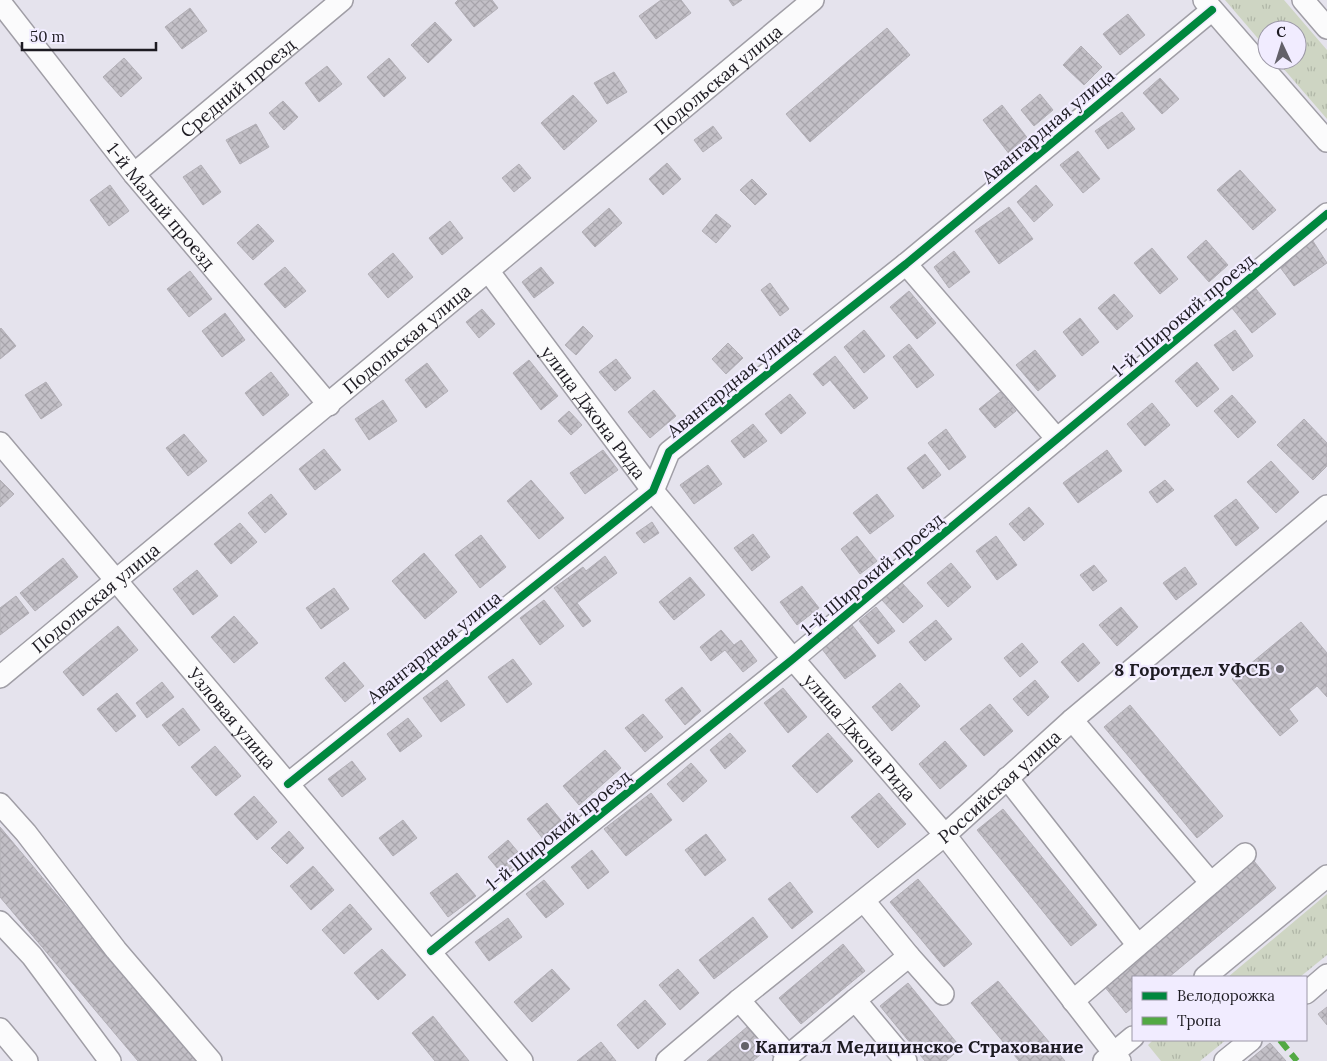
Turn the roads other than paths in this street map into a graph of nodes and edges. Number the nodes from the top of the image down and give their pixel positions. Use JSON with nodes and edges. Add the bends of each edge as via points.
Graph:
{"nodes":[{"id":1,"x":342,"y":0,"type":"edge"},
{"id":2,"x":1303,"y":0,"type":"edge"},
{"id":3,"x":0,"y":2,"type":"edge"},
{"id":4,"x":803,"y":3,"type":"edge"},
{"id":5,"x":1208,"y":5,"type":"edge"},
{"id":6,"x":1327,"y":28,"type":"edge"},
{"id":7,"x":1327,"y":141,"type":"edge"},
{"id":8,"x":134,"y":174,"type":"junction"},
{"id":9,"x":1327,"y":214,"type":"edge"},
{"id":10,"x":906,"y":264,"type":"junction"},
{"id":11,"x":489,"y":272,"type":"junction"},
{"id":12,"x":329,"y":405,"type":"junction"},
{"id":13,"x":1056,"y":439,"type":"junction"},
{"id":14,"x":0,"y":442,"type":"edge"},
{"id":15,"x":653,"y":491,"type":"junction"},
{"id":16,"x":1327,"y":506,"type":"edge"},
{"id":17,"x":116,"y":581,"type":"junction"},
{"id":18,"x":793,"y":659,"type":"junction"},
{"id":19,"x":0,"y":677,"type":"edge"},
{"id":20,"x":1072,"y":720,"type":"junction"},
{"id":21,"x":1007,"y":778,"type":"junction"},
{"id":22,"x":288,"y":784,"type":"junction"},
{"id":23,"x":0,"y":804,"type":"edge"},
{"id":24,"x":945,"y":835,"type":"junction"},
{"id":25,"x":1245,"y":854,"type":"dead end"},
{"id":26,"x":1327,"y":876,"type":"edge"},
{"id":27,"x":1211,"y":883,"type":"junction"},
{"id":28,"x":864,"y":901,"type":"junction"},
{"id":29,"x":0,"y":922,"type":"edge"},
{"id":30,"x":1137,"y":944,"type":"junction"},
{"id":31,"x":431,"y":951,"type":"junction"},
{"id":32,"x":909,"y":956,"type":"junction"},
{"id":33,"x":1327,"y":975,"type":"edge"},
{"id":34,"x":1206,"y":976,"type":"edge"},
{"id":35,"x":1307,"y":992,"type":"edge"},
{"id":36,"x":943,"y":994,"type":"dead end"},
{"id":37,"x":739,"y":1000,"type":"junction"},
{"id":38,"x":855,"y":1000,"type":"junction"},
{"id":39,"x":1073,"y":1001,"type":"junction"},
{"id":40,"x":0,"y":1029,"type":"edge"},
{"id":41,"x":1132,"y":1038,"type":"edge"},
{"id":42,"x":1249,"y":1041,"type":"edge"},
{"id":43,"x":786,"y":1058,"type":"edge"},
{"id":44,"x":1112,"y":1058,"type":"edge"},
{"id":45,"x":27,"y":1061,"type":"edge"},
{"id":46,"x":110,"y":1061,"type":"edge"},
{"id":47,"x":211,"y":1061,"type":"edge"},
{"id":48,"x":522,"y":1061,"type":"edge"},
{"id":49,"x":667,"y":1061,"type":"edge"},
{"id":50,"x":906,"y":1061,"type":"edge"},
{"id":51,"x":1226,"y":1061,"type":"edge"}],
"edges":[{"from":1,"to":8,"type":"street","name":"Средний проезд"},
{"from":2,"to":6,"type":"street"},
{"from":3,"to":8,"type":"street","name":"1-й Малый проезд"},
{"from":4,"to":11,"type":"street","name":"Подольская улица"},
{"from":5,"to":7,"type":"street"},
{"from":5,"to":10,"type":"street","name":"Авангардная улица"},
{"from":8,"to":12,"type":"street","name":"1-й Малый проезд"},
{"from":9,"to":13,"type":"street","name":"1-й Широкий проезд"},
{"from":10,"to":13,"type":"street"},
{"from":10,"to":15,"type":"street","name":"Авангардная улица","via":[[669,452]]},
{"from":11,"to":12,"type":"street","name":"Подольская улица"},
{"from":11,"to":15,"type":"street","name":"улица Джона Рида"},
{"from":12,"to":17,"type":"street","name":"Подольская улица"},
{"from":13,"to":18,"type":"street","name":"1-й Широкий проезд"},
{"from":14,"to":17,"type":"street","name":"Узловая улица"},
{"from":15,"to":18,"type":"street","name":"улица Джона Рида"},
{"from":15,"to":22,"type":"street","name":"Авангардная улица"},
{"from":16,"to":20,"type":"street","name":"Российская улица"},
{"from":17,"to":19,"type":"street","name":"Подольская улица"},
{"from":17,"to":22,"type":"street","name":"Узловая улица"},
{"from":18,"to":24,"type":"street","name":"улица Джона Рида"},
{"from":18,"to":31,"type":"street","name":"1-й Широкий проезд"},
{"from":20,"to":21,"type":"street","name":"Российская улица"},
{"from":20,"to":27,"type":"street"},
{"from":21,"to":24,"type":"street","name":"Российская улица"},
{"from":21,"to":30,"type":"street"},
{"from":22,"to":31,"type":"street","name":"Узловая улица"},
{"from":23,"to":47,"type":"street","via":[[116,950]]},
{"from":24,"to":28,"type":"street","name":"Российская улица"},
{"from":24,"to":39,"type":"street","name":"улица Джона Рида"},
{"from":25,"to":27,"type":"street"},
{"from":26,"to":34,"type":"street"},
{"from":27,"to":30,"type":"street"},
{"from":28,"to":32,"type":"street"},
{"from":28,"to":37,"type":"street","name":"Российская улица"},
{"from":29,"to":46,"type":"street","via":[[32,956]]},
{"from":30,"to":39,"type":"street"},
{"from":31,"to":48,"type":"street","name":"Узловая улица"},
{"from":32,"to":36,"type":"street"},
{"from":32,"to":38,"type":"street"},
{"from":33,"to":35,"type":"street"},
{"from":37,"to":43,"type":"street"},
{"from":37,"to":49,"type":"street","name":"Российская улица"},
{"from":38,"to":43,"type":"street"},
{"from":38,"to":50,"type":"street"},
{"from":39,"to":44,"type":"street","name":"улица Джона Рида"},
{"from":40,"to":45,"type":"street"},
{"from":41,"to":44,"type":"street"},
{"from":42,"to":51,"type":"street"}]}
